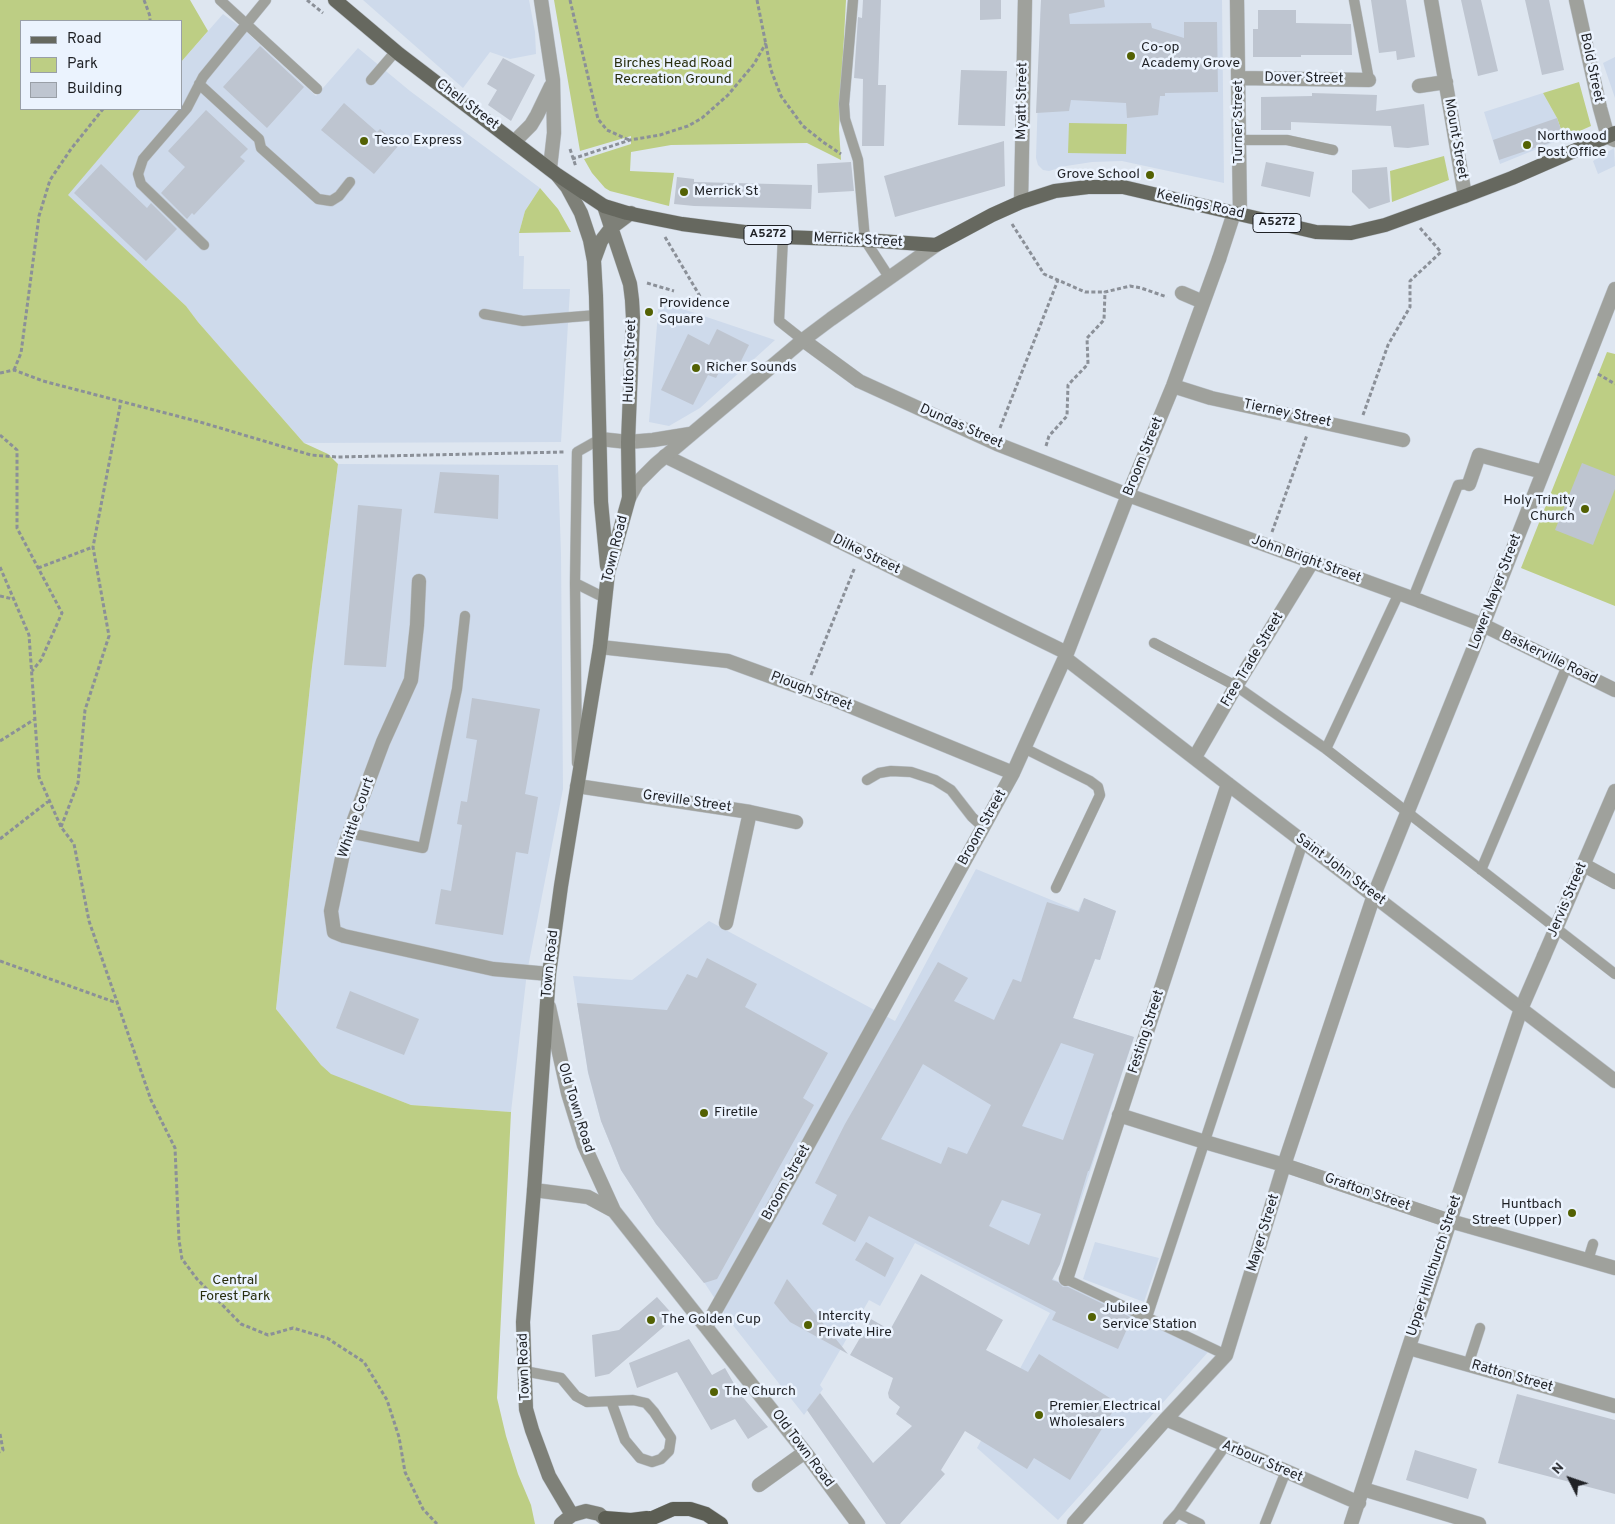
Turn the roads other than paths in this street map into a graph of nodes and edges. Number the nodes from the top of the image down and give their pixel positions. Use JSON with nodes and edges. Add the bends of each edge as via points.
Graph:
{"nodes":[{"id":1,"x":220,"y":0,"type":"edge"},
{"id":2,"x":266,"y":0,"type":"edge"},
{"id":3,"x":335,"y":0,"type":"edge"},
{"id":4,"x":541,"y":0,"type":"edge"},
{"id":5,"x":853,"y":0,"type":"edge"},
{"id":6,"x":1025,"y":0,"type":"edge"},
{"id":7,"x":1237,"y":0,"type":"edge"},
{"id":8,"x":1354,"y":0,"type":"edge"},
{"id":9,"x":1431,"y":0,"type":"edge"},
{"id":10,"x":1576,"y":0,"type":"edge"},
{"id":11,"x":246,"y":23,"type":"junction"},
{"id":12,"x":396,"y":52,"type":"junction"},
{"id":13,"x":1239,"y":78,"type":"junction"},
{"id":14,"x":371,"y":80,"type":"dead end"},
{"id":15,"x":553,"y":80,"type":"junction"},
{"id":16,"x":1369,"y":80,"type":"joint"},
{"id":17,"x":1446,"y":82,"type":"junction"},
{"id":18,"x":199,"y":84,"type":"junction"},
{"id":19,"x":1419,"y":86,"type":"dead end"},
{"id":20,"x":318,"y":89,"type":"dead end"},
{"id":21,"x":1613,"y":137,"type":"edge"},
{"id":22,"x":1239,"y":140,"type":"junction"},
{"id":23,"x":514,"y":141,"type":"junction"},
{"id":24,"x":1334,"y":150,"type":"dead end"},
{"id":25,"x":553,"y":171,"type":"junction"},
{"id":26,"x":350,"y":182,"type":"dead end"},
{"id":27,"x":1465,"y":196,"type":"junction"},
{"id":28,"x":1021,"y":202,"type":"junction"},
{"id":29,"x":604,"y":206,"type":"junction"},
{"id":30,"x":1237,"y":213,"type":"junction"},
{"id":31,"x":631,"y":214,"type":"junction"},
{"id":32,"x":611,"y":228,"type":"junction"},
{"id":33,"x":783,"y":237,"type":"junction"},
{"id":34,"x":866,"y":240,"type":"junction"},
{"id":35,"x":204,"y":245,"type":"dead end"},
{"id":36,"x":936,"y":246,"type":"junction"},
{"id":37,"x":594,"y":261,"type":"junction"},
{"id":38,"x":889,"y":277,"type":"junction"},
{"id":39,"x":1615,"y":289,"type":"edge"},
{"id":40,"x":1182,"y":293,"type":"road end"},
{"id":41,"x":1203,"y":302,"type":"junction"},
{"id":42,"x":484,"y":314,"type":"dead end"},
{"id":43,"x":597,"y":315,"type":"junction"},
{"id":44,"x":803,"y":340,"type":"junction"},
{"id":45,"x":1173,"y":386,"type":"junction"},
{"id":46,"x":690,"y":434,"type":"junction"},
{"id":47,"x":600,"y":440,"type":"junction"},
{"id":48,"x":1403,"y":440,"type":"dead end"},
{"id":49,"x":628,"y":442,"type":"junction"},
{"id":50,"x":665,"y":456,"type":"junction"},
{"id":51,"x":1543,"y":472,"type":"junction"},
{"id":52,"x":1469,"y":484,"type":"joint"},
{"id":53,"x":1128,"y":496,"type":"junction"},
{"id":54,"x":629,"y":498,"type":"junction"},
{"id":55,"x":1312,"y":562,"type":"junction"},
{"id":56,"x":608,"y":573,"type":"junction"},
{"id":57,"x":419,"y":581,"type":"dead end"},
{"id":58,"x":575,"y":583,"type":"junction"},
{"id":59,"x":1398,"y":593,"type":"junction"},
{"id":60,"x":605,"y":598,"type":"junction"},
{"id":61,"x":1417,"y":599,"type":"junction"},
{"id":62,"x":466,"y":616,"type":"dead end"},
{"id":63,"x":1483,"y":625,"type":"junction"},
{"id":64,"x":1154,"y":643,"type":"dead end"},
{"id":65,"x":600,"y":648,"type":"junction"},
{"id":66,"x":1066,"y":656,"type":"junction"},
{"id":67,"x":1567,"y":666,"type":"junction"},
{"id":68,"x":1236,"y":686,"type":"junction"},
{"id":69,"x":1615,"y":690,"type":"edge"},
{"id":70,"x":1024,"y":748,"type":"junction"},
{"id":71,"x":1326,"y":749,"type":"junction"},
{"id":72,"x":1196,"y":758,"type":"junction"},
{"id":73,"x":1013,"y":773,"type":"junction"},
{"id":74,"x":867,"y":780,"type":"dead end"},
{"id":75,"x":1228,"y":784,"type":"junction"},
{"id":76,"x":577,"y":786,"type":"junction"},
{"id":77,"x":1615,"y":791,"type":"edge"},
{"id":78,"x":750,"y":812,"type":"junction"},
{"id":79,"x":1408,"y":813,"type":"junction"},
{"id":80,"x":796,"y":822,"type":"dead end"},
{"id":81,"x":984,"y":827,"type":"junction"},
{"id":82,"x":349,"y":833,"type":"junction"},
{"id":83,"x":1303,"y":842,"type":"junction"},
{"id":84,"x":1584,"y":865,"type":"junction"},
{"id":85,"x":1481,"y":870,"type":"junction"},
{"id":86,"x":1615,"y":882,"type":"edge"},
{"id":87,"x":1056,"y":888,"type":"dead end"},
{"id":88,"x":1374,"y":895,"type":"junction"},
{"id":89,"x":726,"y":923,"type":"dead end"},
{"id":90,"x":1556,"y":929,"type":"junction"},
{"id":91,"x":549,"y":974,"type":"junction"},
{"id":92,"x":1615,"y":974,"type":"edge"},
{"id":93,"x":547,"y":1001,"type":"junction"},
{"id":94,"x":1521,"y":1009,"type":"junction"},
{"id":95,"x":1615,"y":1081,"type":"edge"},
{"id":96,"x":1119,"y":1115,"type":"junction"},
{"id":97,"x":1205,"y":1142,"type":"junction"},
{"id":98,"x":1284,"y":1165,"type":"junction"},
{"id":99,"x":534,"y":1190,"type":"junction"},
{"id":100,"x":614,"y":1211,"type":"junction"},
{"id":101,"x":1450,"y":1221,"type":"junction"},
{"id":102,"x":1593,"y":1244,"type":"dead end"},
{"id":103,"x":1588,"y":1260,"type":"junction"},
{"id":104,"x":1615,"y":1268,"type":"edge"},
{"id":105,"x":1066,"y":1279,"type":"joint"},
{"id":106,"x":1147,"y":1317,"type":"junction"},
{"id":107,"x":706,"y":1327,"type":"junction"},
{"id":108,"x":1480,"y":1328,"type":"dead end"},
{"id":109,"x":1409,"y":1348,"type":"junction"},
{"id":110,"x":1226,"y":1355,"type":"junction"},
{"id":111,"x":1468,"y":1364,"type":"junction"},
{"id":112,"x":524,"y":1371,"type":"junction"},
{"id":113,"x":611,"y":1401,"type":"junction"},
{"id":114,"x":1615,"y":1406,"type":"edge"},
{"id":115,"x":1166,"y":1419,"type":"junction"},
{"id":116,"x":1225,"y":1446,"type":"junction"},
{"id":117,"x":805,"y":1452,"type":"junction"},
{"id":118,"x":1286,"y":1472,"type":"junction"},
{"id":119,"x":759,"y":1486,"type":"dead end"},
{"id":120,"x":1363,"y":1489,"type":"junction"},
{"id":121,"x":1359,"y":1503,"type":"junction"},
{"id":122,"x":1178,"y":1513,"type":"junction"},
{"id":123,"x":572,"y":1515,"type":"junction"},
{"id":124,"x":657,"y":1516,"type":"junction"},
{"id":125,"x":608,"y":1521,"type":"edge"},
{"id":126,"x":1074,"y":1523,"type":"edge"},
{"id":127,"x":561,"y":1524,"type":"edge"},
{"id":128,"x":639,"y":1524,"type":"edge"},
{"id":129,"x":721,"y":1524,"type":"edge"},
{"id":130,"x":858,"y":1524,"type":"edge"},
{"id":131,"x":1168,"y":1524,"type":"edge"},
{"id":132,"x":1200,"y":1524,"type":"edge"},
{"id":133,"x":1265,"y":1524,"type":"edge"},
{"id":134,"x":1351,"y":1524,"type":"edge"},
{"id":135,"x":1479,"y":1524,"type":"edge"}],
"edges":[{"from":1,"to":11,"type":"lane"},
{"from":2,"to":11,"type":"lane"},
{"from":3,"to":12,"type":"main road","name":"Chell Street","number":"A5272"},
{"from":4,"to":15,"type":"street"},
{"from":5,"to":34,"type":"lane","via":[[844,104],[846,126],[858,160]]},
{"from":6,"to":28,"type":"street","name":"Myatt Street"},
{"from":7,"to":13,"type":"street","name":"Turner Street"},
{"from":8,"to":16,"type":"lane"},
{"from":9,"to":17,"type":"street","name":"Mount Street"},
{"from":10,"to":21,"type":"street","name":"Bold Street","via":[[1600,108]]},
{"from":11,"to":18,"type":"lane"},
{"from":11,"to":20,"type":"lane"},
{"from":12,"to":14,"type":"lane"},
{"from":12,"to":23,"type":"main road","name":"Chell Street","number":"A5272"},
{"from":13,"to":16,"type":"street","name":"Dover Street"},
{"from":13,"to":22,"type":"street","name":"Turner Street"},
{"from":15,"to":23,"type":"street","via":[[531,125]]},
{"from":15,"to":25,"type":"street"},
{"from":17,"to":19,"type":"street","name":"Mount Street"},
{"from":17,"to":27,"type":"street","name":"Mount Street"},
{"from":18,"to":26,"type":"lane","via":[[259,138],[261,148],[318,199],[331,201]]},
{"from":18,"to":35,"type":"lane","via":[[186,108],[143,159],[138,174],[141,184]]},
{"from":21,"to":27,"type":"main road","name":"Keelings Road","number":"A5272"},
{"from":22,"to":24,"type":"lane","via":[[1287,140]]},
{"from":22,"to":30,"type":"street","name":"Turner Street"},
{"from":23,"to":25,"type":"main road","name":"Chell Street","number":"A5272"},
{"from":25,"to":29,"type":"main road","name":"Chell Street","number":"A5272"},
{"from":25,"to":37,"type":"main road","via":[[567,187],[582,214]]},
{"from":27,"to":30,"type":"main road","name":"Keelings Road","number":"A5272","via":[[1385,225],[1351,233],[1316,232]]},
{"from":28,"to":30,"type":"main road","name":"Keelings Road","number":"A5272","via":[[1055,191],[1122,187]]},
{"from":28,"to":36,"type":"main road","name":"Keelings Road","number":"A5272"},
{"from":29,"to":31,"type":"main road","name":"Merrick Street","number":"A5272"},
{"from":29,"to":32,"type":"main road","name":"Hulton Street"},
{"from":30,"to":41,"type":"street","name":"Broom Street"},
{"from":31,"to":32,"type":"main road"},
{"from":31,"to":33,"type":"main road","name":"Merrick Street","number":"A5272"},
{"from":32,"to":37,"type":"main road","via":[[601,241]]},
{"from":32,"to":49,"type":"main road","name":"Hulton Street","via":[[630,284],[632,300]]},
{"from":33,"to":34,"type":"main road","name":"Merrick Street","number":"A5272"},
{"from":33,"to":44,"type":"lane","via":[[779,321]]},
{"from":34,"to":36,"type":"main road","name":"Merrick Street","number":"A5272"},
{"from":34,"to":38,"type":"lane"},
{"from":36,"to":38,"type":"street","name":"Town Road"},
{"from":37,"to":43,"type":"main road"},
{"from":38,"to":44,"type":"street","name":"Town Road"},
{"from":39,"to":51,"type":"street","name":"Lower Mayer Street"},
{"from":40,"to":41,"type":"street"},
{"from":41,"to":45,"type":"street","name":"Broom Street"},
{"from":42,"to":43,"type":"lane","via":[[523,320]]},
{"from":43,"to":47,"type":"main road"},
{"from":44,"to":46,"type":"street","name":"Town Road"},
{"from":44,"to":53,"type":"street","name":"Dundas Street","via":[[860,381],[994,443]]},
{"from":45,"to":48,"type":"street","name":"Tierney Street","via":[[1211,398]]},
{"from":45,"to":53,"type":"street","name":"Broom Street"},
{"from":46,"to":49,"type":"street"},
{"from":46,"to":50,"type":"street","name":"Town Road"},
{"from":47,"to":49,"type":"street"},
{"from":47,"to":56,"type":"main road","via":[[601,502]]},
{"from":47,"to":58,"type":"lane","via":[[577,452]]},
{"from":49,"to":54,"type":"main road","name":"Hulton Street"},
{"from":50,"to":54,"type":"street","name":"Town Road","via":[[638,483]]},
{"from":50,"to":66,"type":"street","name":"Dilke Street"},
{"from":51,"to":52,"type":"street","via":[[1479,455]]},
{"from":51,"to":63,"type":"street","name":"Lower Mayer Street"},
{"from":52,"to":61,"type":"lane","via":[[1458,485]]},
{"from":53,"to":55,"type":"street","name":"John Bright Street"},
{"from":53,"to":66,"type":"street","name":"Broom Street"},
{"from":54,"to":56,"type":"main road","name":"Town Road"},
{"from":55,"to":59,"type":"street","name":"John Bright Street"},
{"from":55,"to":68,"type":"street","name":"Free Trade Street"},
{"from":56,"to":60,"type":"main road","name":"Town Road"},
{"from":57,"to":82,"type":"street","name":"Whittle Court","via":[[411,680],[383,742]]},
{"from":58,"to":60,"type":"lane"},
{"from":58,"to":76,"type":"lane"},
{"from":59,"to":61,"type":"street","name":"John Bright Street"},
{"from":59,"to":71,"type":"lane"},
{"from":60,"to":65,"type":"main road","name":"Town Road"},
{"from":61,"to":63,"type":"street","name":"John Bright Street"},
{"from":62,"to":82,"type":"lane","via":[[458,689],[423,848]]},
{"from":63,"to":67,"type":"street","name":"Baskerville Road"},
{"from":63,"to":79,"type":"street","name":"Lower Mayer Street"},
{"from":64,"to":68,"type":"lane"},
{"from":65,"to":73,"type":"street","name":"Plough Street","via":[[728,662],[805,689]]},
{"from":65,"to":76,"type":"main road","name":"Town Road"},
{"from":66,"to":70,"type":"street","name":"Broom Street"},
{"from":66,"to":72,"type":"street","name":"Saint John Street"},
{"from":67,"to":69,"type":"street","name":"Baskerville Road"},
{"from":67,"to":85,"type":"lane"},
{"from":68,"to":71,"type":"lane"},
{"from":68,"to":72,"type":"street","name":"Free Trade Street"},
{"from":70,"to":73,"type":"street","name":"Broom Street"},
{"from":70,"to":87,"type":"lane","via":[[1090,781],[1098,787],[1100,795]]},
{"from":71,"to":79,"type":"lane"},
{"from":72,"to":75,"type":"street","name":"Saint John Street"},
{"from":73,"to":81,"type":"street","name":"Broom Street"},
{"from":74,"to":81,"type":"lane","via":[[891,771],[911,772],[935,780],[952,790],[972,817]]},
{"from":75,"to":83,"type":"street","name":"Saint John Street"},
{"from":75,"to":96,"type":"street","name":"Festing Street"},
{"from":76,"to":78,"type":"street","name":"Greville Street"},
{"from":76,"to":91,"type":"main road","name":"Town Road"},
{"from":77,"to":84,"type":"street","name":"Jervis Street"},
{"from":78,"to":80,"type":"street","name":"Greville Street"},
{"from":78,"to":89,"type":"street"},
{"from":79,"to":85,"type":"lane"},
{"from":79,"to":88,"type":"street","name":"Lower Mayer Street"},
{"from":81,"to":107,"type":"street","name":"Broom Street"},
{"from":82,"to":91,"type":"street","name":"Whittle Court","via":[[331,911],[334,932],[493,969]]},
{"from":83,"to":88,"type":"street","name":"Saint John Street"},
{"from":83,"to":97,"type":"lane"},
{"from":84,"to":86,"type":"street"},
{"from":84,"to":90,"type":"street","name":"Jervis Street"},
{"from":85,"to":90,"type":"lane"},
{"from":88,"to":94,"type":"street","name":"Saint John Street"},
{"from":88,"to":98,"type":"street","name":"Mayer Street"},
{"from":90,"to":92,"type":"lane"},
{"from":90,"to":94,"type":"street","name":"Jervis Street"},
{"from":91,"to":93,"type":"main road","name":"Town Road"},
{"from":93,"to":99,"type":"main road","name":"Town Road"},
{"from":93,"to":100,"type":"street","name":"Old Town Road","via":[[568,1093],[584,1145]]},
{"from":94,"to":95,"type":"street","name":"Saint John Street"},
{"from":94,"to":101,"type":"street","name":"Upper Hillchurch Street"},
{"from":96,"to":97,"type":"street","name":"Grafton Street"},
{"from":96,"to":105,"type":"street","name":"Festing Street"},
{"from":97,"to":98,"type":"street","name":"Grafton Street"},
{"from":97,"to":106,"type":"lane"},
{"from":98,"to":101,"type":"street","name":"Grafton Street"},
{"from":98,"to":110,"type":"street","name":"Mayer Street"},
{"from":99,"to":100,"type":"street","name":"Old Town Road","via":[[588,1197]]},
{"from":99,"to":112,"type":"main road","name":"Town Road","via":[[523,1322]]},
{"from":100,"to":107,"type":"street","name":"Old Town Road"},
{"from":101,"to":103,"type":"street","name":"Grafton Street"},
{"from":101,"to":109,"type":"street","name":"Upper Hillchurch Street"},
{"from":102,"to":103,"type":"lane"},
{"from":103,"to":104,"type":"street","name":"Grafton Street"},
{"from":105,"to":106,"type":"lane"},
{"from":106,"to":110,"type":"lane"},
{"from":107,"to":117,"type":"street","name":"Old Town Road"},
{"from":108,"to":111,"type":"lane"},
{"from":109,"to":111,"type":"street","name":"Ratton Street"},
{"from":109,"to":120,"type":"street","name":"Upper Hillchurch Street"},
{"from":110,"to":115,"type":"street","name":"Mayer Street"},
{"from":111,"to":114,"type":"street","name":"Ratton Street"},
{"from":112,"to":113,"type":"lane","via":[[561,1378],[576,1396],[587,1402]]},
{"from":112,"to":123,"type":"main road","name":"Town Road","via":[[526,1409],[532,1430],[550,1476]]},
{"from":113,"to":113,"type":"lane","via":[[625,1440],[640,1458],[652,1462],[661,1459],[669,1451],[671,1438],[654,1412],[646,1403]]},
{"from":115,"to":116,"type":"street","name":"Arbour Street"},
{"from":115,"to":126,"type":"street","name":"Mayer Street"},
{"from":116,"to":118,"type":"street","name":"Arbour Street"},
{"from":116,"to":122,"type":"lane"},
{"from":117,"to":119,"type":"street"},
{"from":117,"to":130,"type":"street","name":"Old Town Road"},
{"from":118,"to":121,"type":"street","name":"Arbour Street"},
{"from":118,"to":133,"type":"lane"},
{"from":120,"to":121,"type":"street","name":"Upper Hillchurch Street"},
{"from":120,"to":135,"type":"street"},
{"from":121,"to":134,"type":"street","name":"Upper Hillchurch Street"},
{"from":122,"to":131,"type":"lane"},
{"from":122,"to":132,"type":"lane"},
{"from":123,"to":125,"type":"main road","via":[[586,1511],[599,1514]]},
{"from":123,"to":127,"type":"main road"},
{"from":124,"to":125,"type":"highway"},
{"from":124,"to":128,"type":"highway"},
{"from":124,"to":129,"type":"highway","via":[[673,1509],[690,1509]]}]}
